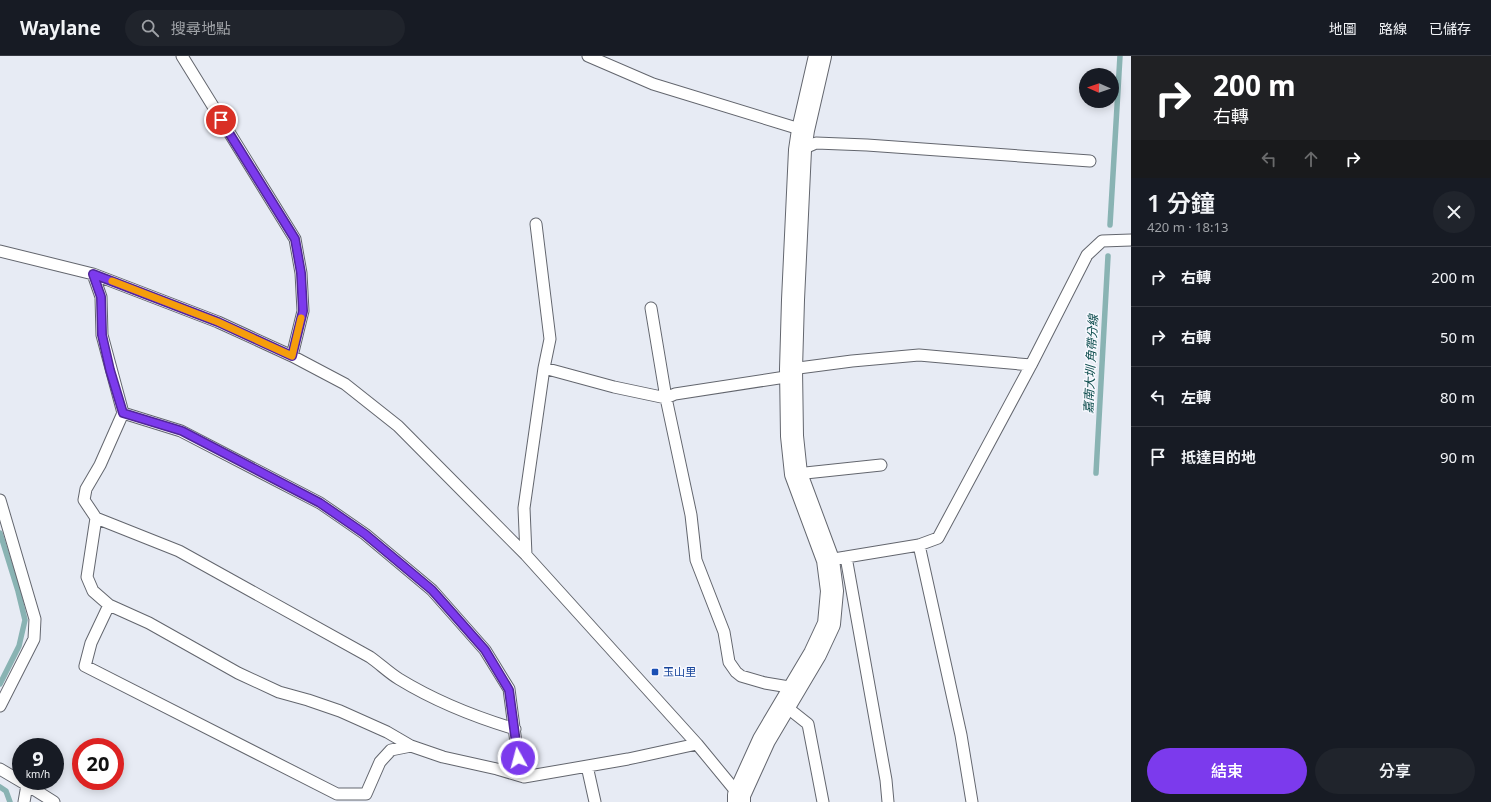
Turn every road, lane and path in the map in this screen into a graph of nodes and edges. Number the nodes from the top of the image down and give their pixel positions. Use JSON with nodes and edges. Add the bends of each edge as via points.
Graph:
{"nodes":[{"id":1,"x":182,"y":56,"type":"edge"},
{"id":2,"x":588,"y":56,"type":"edge"},
{"id":3,"x":820,"y":56,"type":"edge"},
{"id":4,"x":801,"y":140,"type":"junction"},
{"id":5,"x":1090,"y":161,"type":"dead end"},
{"id":6,"x":536,"y":224,"type":"dead end"},
{"id":7,"x":1131,"y":240,"type":"edge"},
{"id":8,"x":0,"y":251,"type":"edge"},
{"id":9,"x":93,"y":274,"type":"junction"},
{"id":10,"x":651,"y":308,"type":"dead end"},
{"id":11,"x":292,"y":356,"type":"junction"},
{"id":12,"x":1031,"y":365,"type":"junction"},
{"id":13,"x":544,"y":368,"type":"junction"},
{"id":14,"x":791,"y":372,"type":"junction"},
{"id":15,"x":666,"y":398,"type":"junction"},
{"id":16,"x":123,"y":413,"type":"junction"},
{"id":17,"x":881,"y":465,"type":"dead end"},
{"id":18,"x":796,"y":474,"type":"junction"},
{"id":19,"x":0,"y":500,"type":"edge"},
{"id":20,"x":96,"y":518,"type":"junction"},
{"id":21,"x":919,"y":545,"type":"junction"},
{"id":22,"x":526,"y":555,"type":"junction"},
{"id":23,"x":837,"y":558,"type":"junction"},
{"id":24,"x":109,"y":605,"type":"junction"},
{"id":25,"x":789,"y":697,"type":"junction"},
{"id":26,"x":0,"y":706,"type":"edge"},
{"id":27,"x":515,"y":729,"type":"junction"},
{"id":28,"x":697,"y":744,"type":"junction"},
{"id":29,"x":411,"y":746,"type":"junction"},
{"id":30,"x":586,"y":766,"type":"junction"},
{"id":31,"x":0,"y":769,"type":"edge"},
{"id":32,"x":12,"y":776,"type":"edge"},
{"id":33,"x":524,"y":777,"type":"junction"},
{"id":34,"x":26,"y":790,"type":"edge"},
{"id":35,"x":35,"y":790,"type":"edge"},
{"id":36,"x":739,"y":798,"type":"edge"},
{"id":37,"x":24,"y":802,"type":"edge"},
{"id":38,"x":54,"y":802,"type":"edge"},
{"id":39,"x":595,"y":802,"type":"edge"},
{"id":40,"x":823,"y":802,"type":"edge"},
{"id":41,"x":888,"y":802,"type":"edge"},
{"id":42,"x":972,"y":802,"type":"edge"}],
"edges":[{"from":1,"to":11,"type":"lane","via":[[295,239],[301,273],[303,311]]},
{"from":2,"to":4,"type":"lane","via":[[653,84]]},
{"from":3,"to":4,"type":"street"},
{"from":4,"to":5,"type":"lane"},
{"from":4,"to":14,"type":"street"},
{"from":6,"to":13,"type":"lane","via":[[550,339]]},
{"from":7,"to":12,"type":"lane","via":[[1102,241],[1087,255]]},
{"from":8,"to":9,"type":"lane"},
{"from":9,"to":11,"type":"lane","via":[[218,322]]},
{"from":9,"to":16,"type":"lane","via":[[101,297],[102,335]]},
{"from":10,"to":15,"type":"lane"},
{"from":11,"to":22,"type":"lane","via":[[345,384],[398,426]]},
{"from":12,"to":14,"type":"lane","via":[[919,355],[852,361]]},
{"from":12,"to":21,"type":"lane","via":[[938,538]]},
{"from":13,"to":15,"type":"lane"},
{"from":13,"to":22,"type":"lane","via":[[524,508]]},
{"from":14,"to":15,"type":"lane","via":[[675,394]]},
{"from":14,"to":18,"type":"street","via":[[792,436]]},
{"from":15,"to":25,"type":"lane","via":[[691,514],[696,560],[724,632],[729,662],[741,676],[765,683]]},
{"from":16,"to":20,"type":"lane","via":[[100,465],[86,489],[84,500]]},
{"from":16,"to":27,"type":"lane","via":[[182,431],[320,503],[365,534],[432,590],[485,650],[509,690]]},
{"from":17,"to":18,"type":"lane"},
{"from":18,"to":23,"type":"street"},
{"from":19,"to":26,"type":"lane","via":[[35,618],[34,639]]},
{"from":20,"to":24,"type":"lane","via":[[87,577],[93,591]]},
{"from":20,"to":27,"type":"lane","via":[[179,551],[370,657],[398,679],[491,722]]},
{"from":21,"to":23,"type":"lane"},
{"from":21,"to":42,"type":"lane","via":[[961,735]]},
{"from":22,"to":28,"type":"lane"},
{"from":23,"to":25,"type":"street","via":[[829,624],[815,654]]},
{"from":23,"to":41,"type":"lane","via":[[886,780]]},
{"from":24,"to":29,"type":"lane","via":[[149,623],[279,692],[340,711]]},
{"from":24,"to":29,"type":"lane","via":[[91,643],[85,666],[337,794],[366,794],[380,762],[391,750]]},
{"from":25,"to":36,"type":"street","via":[[764,740]]},
{"from":25,"to":40,"type":"lane","via":[[808,724]]},
{"from":27,"to":33,"type":"lane","via":[[518,758]]},
{"from":28,"to":30,"type":"lane"},
{"from":28,"to":36,"type":"lane"},
{"from":29,"to":33,"type":"lane","via":[[443,757]]},
{"from":30,"to":33,"type":"lane"},
{"from":30,"to":39,"type":"lane"},
{"from":31,"to":32,"type":"lane"},
{"from":34,"to":37,"type":"lane"},
{"from":35,"to":38,"type":"lane"}]}
